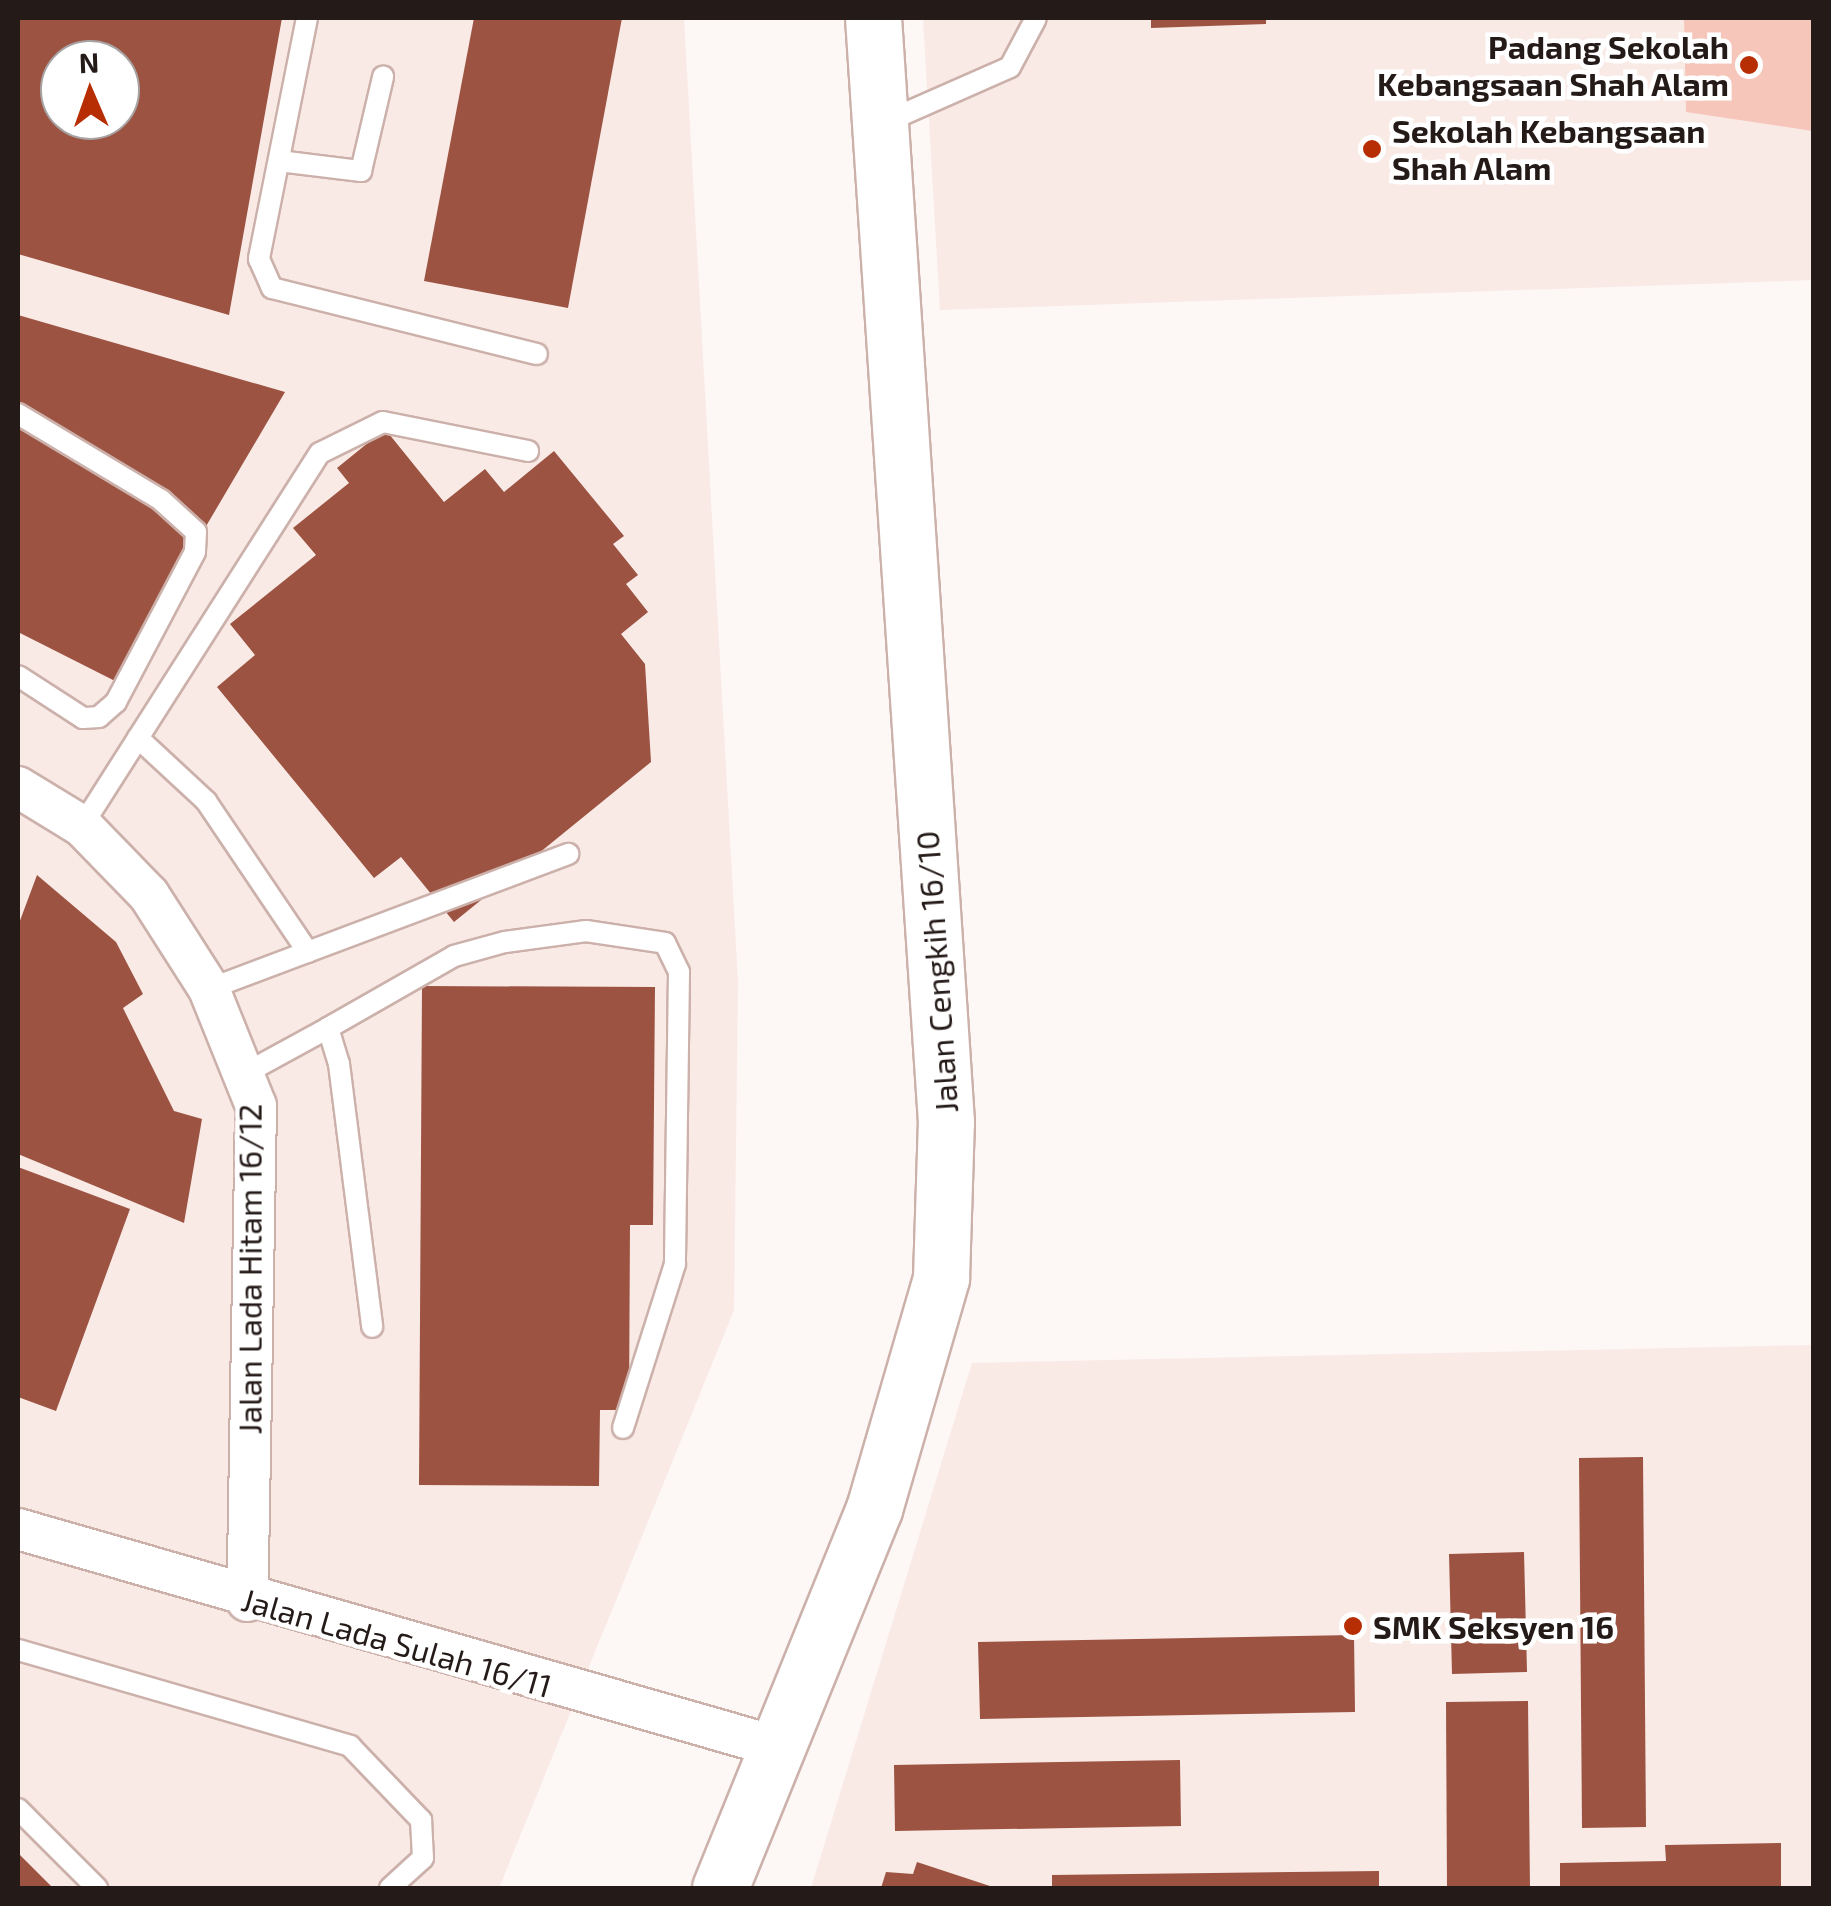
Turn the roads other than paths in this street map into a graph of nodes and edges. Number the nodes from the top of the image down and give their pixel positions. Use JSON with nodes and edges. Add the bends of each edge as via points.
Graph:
{"nodes":[{"id":1,"x":306,"y":18,"type":"edge"},
{"id":2,"x":873,"y":18,"type":"edge"},
{"id":3,"x":1036,"y":18,"type":"edge"},
{"id":4,"x":383,"y":77,"type":"dead end"},
{"id":5,"x":881,"y":124,"type":"junction"},
{"id":6,"x":279,"y":161,"type":"junction"},
{"id":7,"x":538,"y":354,"type":"dead end"},
{"id":8,"x":18,"y":414,"type":"edge"},
{"id":9,"x":528,"y":452,"type":"dead end"},
{"id":10,"x":18,"y":676,"type":"edge"},
{"id":11,"x":138,"y":738,"type":"junction"},
{"id":12,"x":18,"y":786,"type":"edge"},
{"id":13,"x":82,"y":826,"type":"junction"},
{"id":14,"x":569,"y":854,"type":"dead end"},
{"id":15,"x":308,"y":952,"type":"junction"},
{"id":16,"x":208,"y":990,"type":"junction"},
{"id":17,"x":328,"y":1028,"type":"junction"},
{"id":18,"x":244,"y":1074,"type":"junction"},
{"id":19,"x":372,"y":1327,"type":"dead end"},
{"id":20,"x":623,"y":1428,"type":"dead end"},
{"id":21,"x":18,"y":1529,"type":"edge"},
{"id":22,"x":247,"y":1601,"type":"junction"},
{"id":23,"x":18,"y":1650,"type":"edge"},
{"id":24,"x":778,"y":1747,"type":"junction"},
{"id":25,"x":18,"y":1810,"type":"edge"},
{"id":26,"x":97,"y":1888,"type":"edge"},
{"id":27,"x":390,"y":1888,"type":"edge"},
{"id":28,"x":720,"y":1888,"type":"edge"}],
"edges":[{"from":1,"to":6,"type":"lane"},
{"from":2,"to":5,"type":"street","name":"Jalan Cengkih 16/10"},
{"from":3,"to":5,"type":"lane","via":[[1010,67]]},
{"from":4,"to":6,"type":"lane","via":[[361,171]]},
{"from":5,"to":24,"type":"street","name":"Jalan Cengkih 16/10","via":[[946,1122],[940,1278],[874,1510]]},
{"from":6,"to":7,"type":"lane","via":[[259,259],[272,288]]},
{"from":8,"to":10,"type":"lane","via":[[161,500],[196,532],[194,552],[125,686],[99,717],[84,718]]},
{"from":9,"to":11,"type":"lane","via":[[383,422],[320,453]]},
{"from":11,"to":13,"type":"lane"},
{"from":11,"to":15,"type":"lane","via":[[206,801]]},
{"from":12,"to":13,"type":"street","name":"Jalan Lada Hitam 16/12"},
{"from":13,"to":16,"type":"street","name":"Jalan Lada Hitam 16/12","via":[[149,896]]},
{"from":14,"to":15,"type":"lane"},
{"from":15,"to":16,"type":"lane"},
{"from":16,"to":18,"type":"street","name":"Jalan Lada Hitam 16/12"},
{"from":17,"to":18,"type":"lane"},
{"from":17,"to":19,"type":"lane","via":[[340,1064]]},
{"from":17,"to":20,"type":"lane","via":[[454,956],[488,947],[586,931],[665,943],[679,972],[675,1264]]},
{"from":18,"to":22,"type":"street","name":"Jalan Lada Hitam 16/12","via":[[256,1106]]},
{"from":21,"to":22,"type":"street","name":"Jalan Lada Sulah 16/11"},
{"from":22,"to":24,"type":"street","name":"Jalan Lada Sulah 16/11"},
{"from":23,"to":27,"type":"lane","via":[[350,1746],[421,1820],[423,1858]]},
{"from":24,"to":28,"type":"street","name":"Jalan Cengkih 16/10"},
{"from":25,"to":26,"type":"lane"}]}
